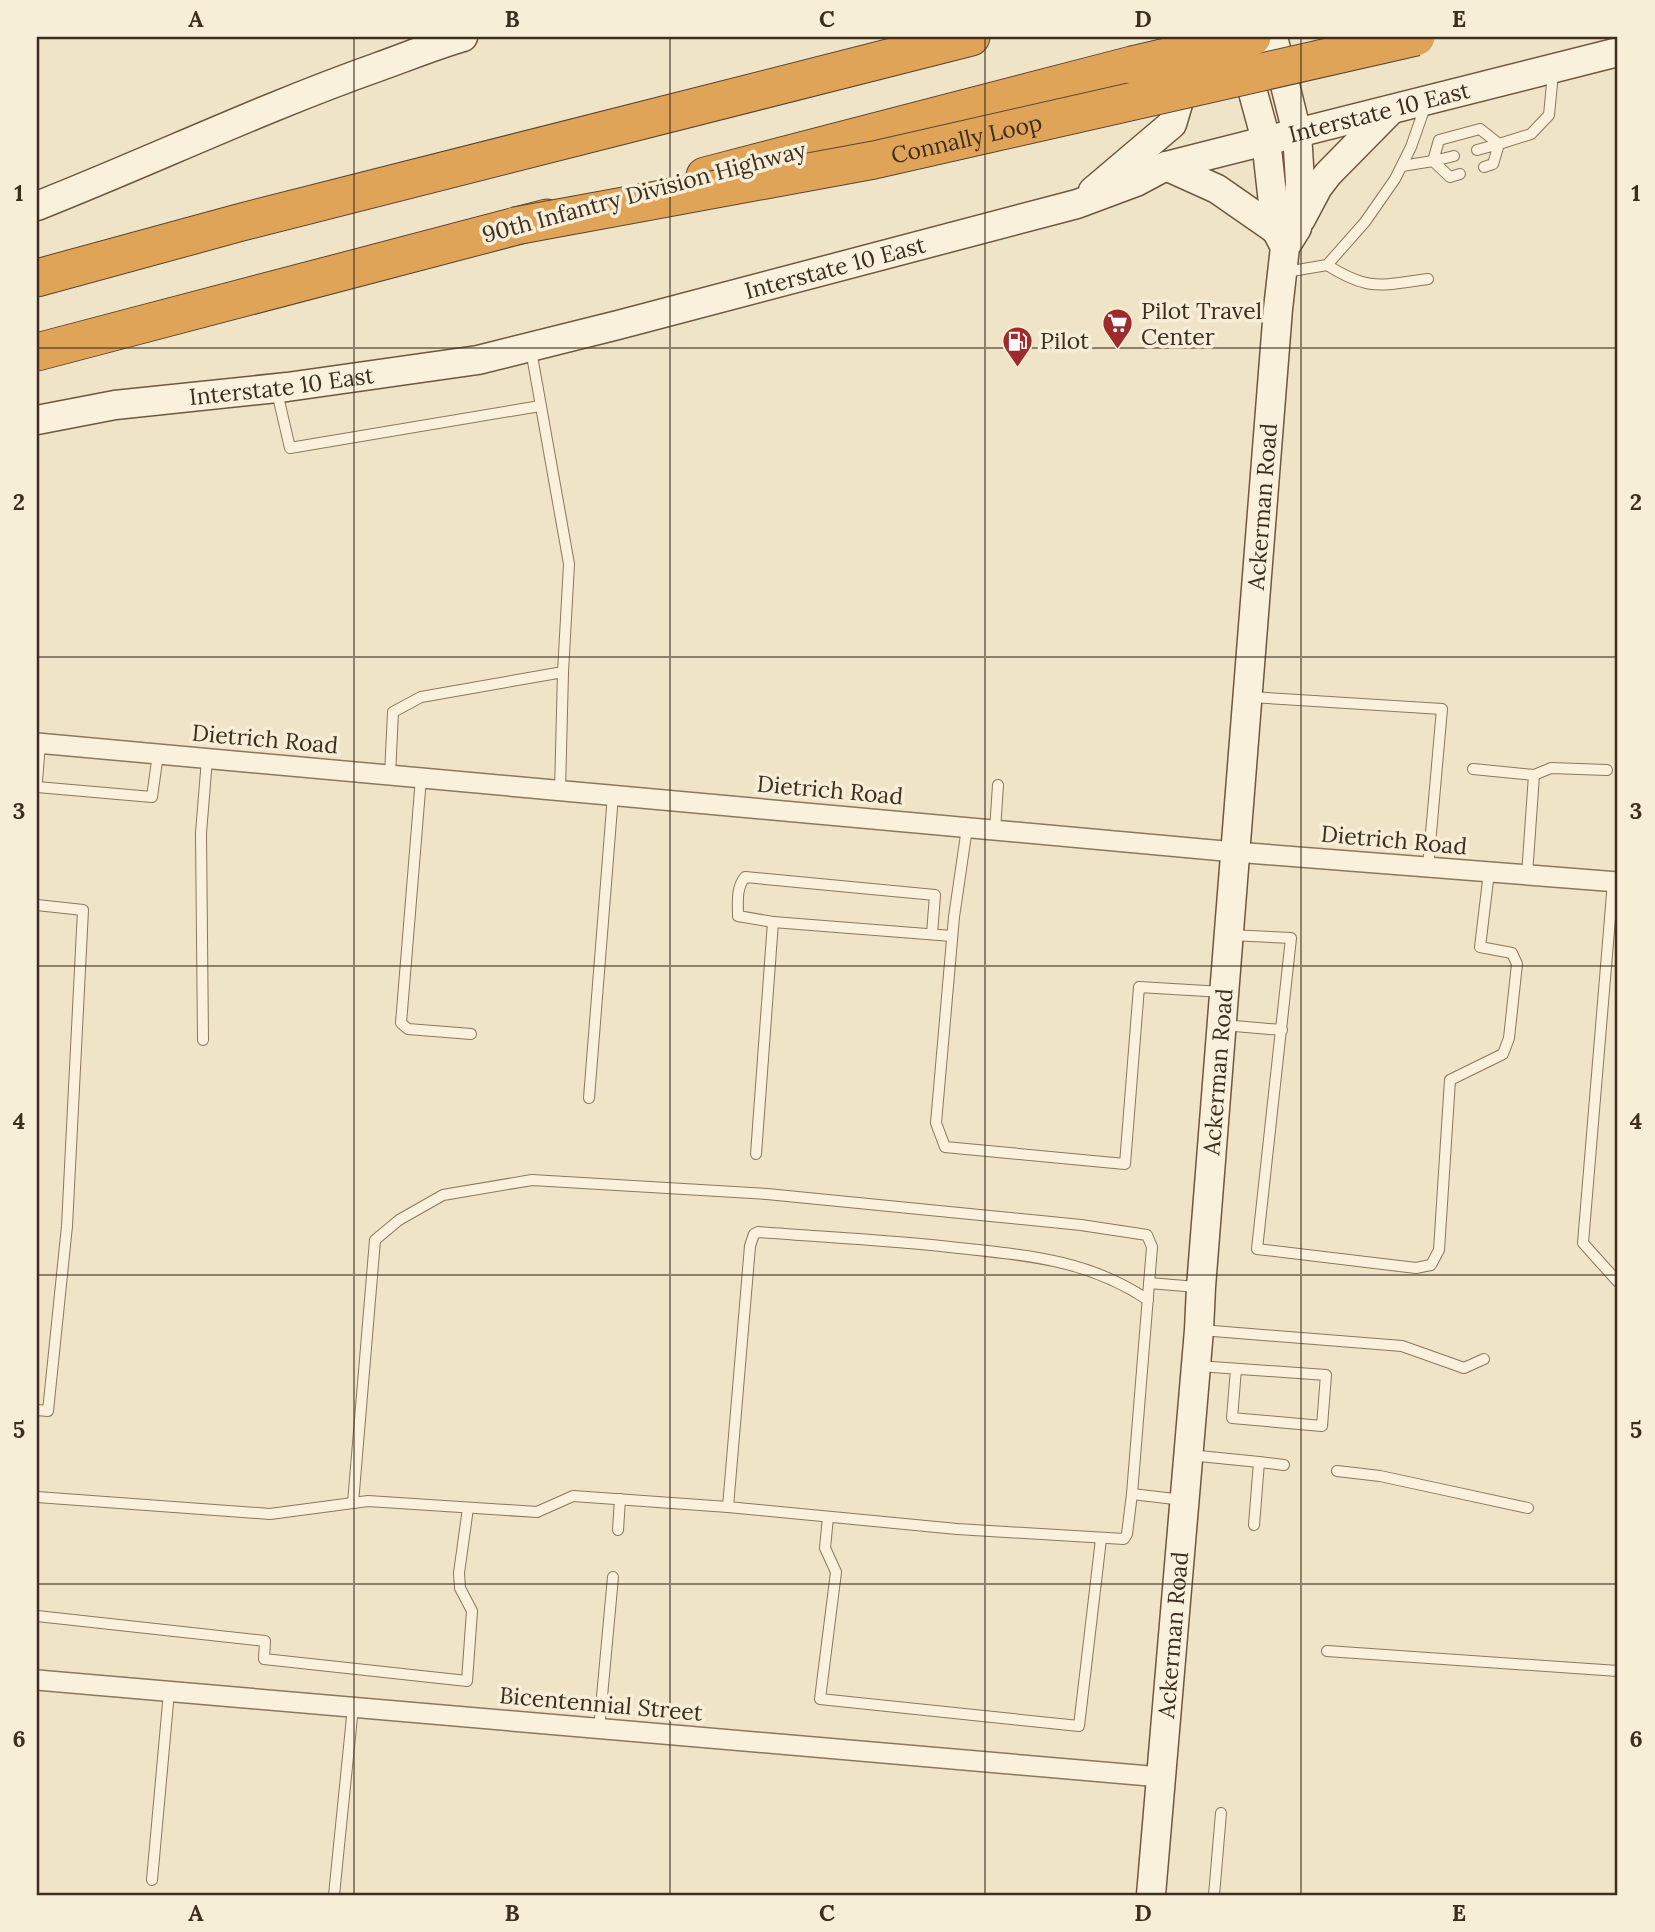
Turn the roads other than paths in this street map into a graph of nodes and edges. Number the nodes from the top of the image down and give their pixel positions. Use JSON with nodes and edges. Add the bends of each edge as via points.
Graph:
{"nodes":[{"id":1,"x":463,"y":37,"type":"edge"},
{"id":2,"x":887,"y":37,"type":"edge"},
{"id":3,"x":971,"y":37,"type":"edge"},
{"id":4,"x":1185,"y":37,"type":"edge"},
{"id":5,"x":1239,"y":37,"type":"edge"},
{"id":6,"x":1252,"y":37,"type":"edge"},
{"id":7,"x":1273,"y":37,"type":"edge"},
{"id":8,"x":1416,"y":37,"type":"edge"},
{"id":9,"x":1618,"y":52,"type":"edge"},
{"id":10,"x":1553,"y":69,"type":"junction"},
{"id":11,"x":776,"y":86,"type":"junction"},
{"id":12,"x":1427,"y":100,"type":"junction"},
{"id":13,"x":1393,"y":109,"type":"junction"},
{"id":14,"x":1297,"y":134,"type":"junction"},
{"id":15,"x":1266,"y":140,"type":"junction"},
{"id":16,"x":1499,"y":144,"type":"junction"},
{"id":17,"x":1476,"y":150,"type":"dead end"},
{"id":18,"x":1454,"y":156,"type":"dead end"},
{"id":19,"x":1433,"y":161,"type":"junction"},
{"id":20,"x":1166,"y":166,"type":"junction"},
{"id":21,"x":1402,"y":166,"type":"junction"},
{"id":22,"x":1484,"y":167,"type":"dead end"},
{"id":23,"x":1460,"y":174,"type":"dead end"},
{"id":24,"x":1077,"y":204,"type":"junction"},
{"id":25,"x":37,"y":206,"type":"edge"},
{"id":26,"x":515,"y":226,"type":"junction"},
{"id":27,"x":1285,"y":245,"type":"junction"},
{"id":28,"x":1328,"y":265,"type":"junction"},
{"id":29,"x":37,"y":278,"type":"edge"},
{"id":30,"x":1428,"y":279,"type":"dead end"},
{"id":31,"x":274,"y":289,"type":"junction"},
{"id":32,"x":530,"y":346,"type":"junction"},
{"id":33,"x":37,"y":352,"type":"edge"},
{"id":34,"x":37,"y":363,"type":"edge"},
{"id":35,"x":276,"y":388,"type":"junction"},
{"id":36,"x":540,"y":406,"type":"junction"},
{"id":37,"x":37,"y":420,"type":"edge"},
{"id":38,"x":564,"y":672,"type":"junction"},
{"id":39,"x":1248,"y":696,"type":"junction"},
{"id":40,"x":38,"y":743,"type":"edge"},
{"id":41,"x":158,"y":754,"type":"junction"},
{"id":42,"x":207,"y":759,"type":"junction"},
{"id":43,"x":1473,"y":769,"type":"dead end"},
{"id":44,"x":1606,"y":770,"type":"dead end"},
{"id":45,"x":390,"y":775,"type":"junction"},
{"id":46,"x":1534,"y":775,"type":"junction"},
{"id":47,"x":421,"y":778,"type":"junction"},
{"id":48,"x":37,"y":781,"type":"edge"},
{"id":49,"x":998,"y":785,"type":"dead end"},
{"id":50,"x":37,"y":787,"type":"edge"},
{"id":51,"x":560,"y":791,"type":"junction"},
{"id":52,"x":613,"y":795,"type":"junction"},
{"id":53,"x":967,"y":828,"type":"junction"},
{"id":54,"x":995,"y":830,"type":"junction"},
{"id":55,"x":1235,"y":852,"type":"junction"},
{"id":56,"x":1428,"y":867,"type":"junction"},
{"id":57,"x":1489,"y":872,"type":"junction"},
{"id":58,"x":1527,"y":875,"type":"junction"},
{"id":59,"x":1616,"y":882,"type":"edge"},
{"id":60,"x":37,"y":905,"type":"edge"},
{"id":61,"x":773,"y":922,"type":"junction"},
{"id":62,"x":932,"y":934,"type":"junction"},
{"id":63,"x":1229,"y":935,"type":"junction"},
{"id":64,"x":952,"y":936,"type":"junction"},
{"id":65,"x":1224,"y":992,"type":"junction"},
{"id":66,"x":1222,"y":1025,"type":"junction"},
{"id":67,"x":1282,"y":1030,"type":"junction"},
{"id":68,"x":471,"y":1034,"type":"dead end"},
{"id":69,"x":203,"y":1040,"type":"dead end"},
{"id":70,"x":589,"y":1098,"type":"dead end"},
{"id":71,"x":756,"y":1154,"type":"dead end"},
{"id":72,"x":1618,"y":1282,"type":"edge"},
{"id":73,"x":1149,"y":1283,"type":"junction"},
{"id":74,"x":1201,"y":1287,"type":"junction"},
{"id":75,"x":1148,"y":1300,"type":"junction"},
{"id":76,"x":1199,"y":1329,"type":"junction"},
{"id":77,"x":1485,"y":1359,"type":"dead end"},
{"id":78,"x":1194,"y":1366,"type":"junction"},
{"id":79,"x":1236,"y":1368,"type":"junction"},
{"id":80,"x":37,"y":1410,"type":"edge"},
{"id":81,"x":1187,"y":1455,"type":"junction"},
{"id":82,"x":1259,"y":1462,"type":"junction"},
{"id":83,"x":1284,"y":1465,"type":"dead end"},
{"id":84,"x":1337,"y":1471,"type":"dead end"},
{"id":85,"x":1132,"y":1494,"type":"junction"},
{"id":86,"x":37,"y":1497,"type":"edge"},
{"id":87,"x":620,"y":1499,"type":"junction"},
{"id":88,"x":1183,"y":1500,"type":"junction"},
{"id":89,"x":353,"y":1503,"type":"junction"},
{"id":90,"x":728,"y":1507,"type":"junction"},
{"id":91,"x":468,"y":1508,"type":"junction"},
{"id":92,"x":1528,"y":1508,"type":"dead end"},
{"id":93,"x":828,"y":1517,"type":"junction"},
{"id":94,"x":1254,"y":1525,"type":"dead end"},
{"id":95,"x":618,"y":1530,"type":"dead end"},
{"id":96,"x":1101,"y":1539,"type":"junction"},
{"id":97,"x":613,"y":1577,"type":"dead end"},
{"id":98,"x":37,"y":1616,"type":"edge"},
{"id":99,"x":1327,"y":1651,"type":"dead end"},
{"id":100,"x":1618,"y":1671,"type":"edge"},
{"id":101,"x":37,"y":1680,"type":"edge"},
{"id":102,"x":169,"y":1692,"type":"junction"},
{"id":103,"x":353,"y":1707,"type":"junction"},
{"id":104,"x":599,"y":1729,"type":"junction"},
{"id":105,"x":1161,"y":1777,"type":"junction"},
{"id":106,"x":1222,"y":1813,"type":"dead end"},
{"id":107,"x":152,"y":1880,"type":"dead end"},
{"id":108,"x":334,"y":1895,"type":"edge"},
{"id":109,"x":1151,"y":1895,"type":"edge"},
{"id":110,"x":1214,"y":1895,"type":"edge"}],
"edges":[{"from":1,"to":25,"type":"main road","via":[[217,129]]},
{"from":2,"to":11,"type":"highway"},
{"from":3,"to":11,"type":"highway"},
{"from":4,"to":24,"type":"main road","via":[[1191,63],[1172,124]]},
{"from":5,"to":15,"type":"main road","name":"Ackerman Road"},
{"from":6,"to":26,"type":"highway","name":"90th Infantry Division Highway","bridge":true},
{"from":7,"to":14,"type":"main road","name":"Ackerman Road"},
{"from":8,"to":26,"type":"highway","name":"Connally Loop","bridge":true,"via":[[874,160]]},
{"from":9,"to":10,"type":"main road","name":"Interstate 10 East"},
{"from":10,"to":12,"type":"main road","name":"Interstate 10 East"},
{"from":10,"to":16,"type":"lane","via":[[1549,115],[1531,134]]},
{"from":11,"to":29,"type":"highway"},
{"from":12,"to":13,"type":"main road","name":"Interstate 10 East"},
{"from":12,"to":21,"type":"lane"},
{"from":13,"to":14,"type":"main road","name":"Interstate 10 East"},
{"from":13,"to":27,"type":"main road","via":[[1328,174]]},
{"from":14,"to":15,"type":"main road","name":"Interstate 10 East"},
{"from":14,"to":27,"type":"main road","name":"Ackerman Road","via":[[1300,182]]},
{"from":15,"to":20,"type":"main road","name":"Interstate 10 East"},
{"from":15,"to":27,"type":"main road","name":"Ackerman Road"},
{"from":16,"to":17,"type":"lane"},
{"from":16,"to":19,"type":"lane","via":[[1480,129],[1439,140]]},
{"from":16,"to":22,"type":"lane","via":[[1493,164]]},
{"from":18,"to":19,"type":"lane"},
{"from":19,"to":21,"type":"lane"},
{"from":19,"to":23,"type":"lane","via":[[1450,177]]},
{"from":20,"to":24,"type":"main road","name":"Interstate 10 East"},
{"from":20,"to":27,"type":"main road","via":[[1217,189]]},
{"from":21,"to":28,"type":"lane","via":[[1365,222]]},
{"from":24,"to":32,"type":"main road","name":"Interstate 10 East"},
{"from":26,"to":31,"type":"highway","name":"90th Infantry Division Highway"},
{"from":27,"to":28,"type":"lane"},
{"from":27,"to":39,"type":"main road","name":"Ackerman Road"},
{"from":28,"to":30,"type":"lane","via":[[1349,279],[1374,286]]},
{"from":31,"to":33,"type":"highway","name":"90th Infantry Division Highway"},
{"from":31,"to":34,"type":"highway"},
{"from":32,"to":35,"type":"main road","name":"Interstate 10 East","via":[[478,360]]},
{"from":32,"to":36,"type":"lane"},
{"from":35,"to":36,"type":"lane","via":[[290,448]]},
{"from":35,"to":37,"type":"main road","name":"Interstate 10 East","via":[[115,405]]},
{"from":36,"to":38,"type":"lane","via":[[569,564]]},
{"from":38,"to":45,"type":"lane","via":[[421,697],[393,712]]},
{"from":38,"to":51,"type":"lane"},
{"from":39,"to":55,"type":"main road","name":"Ackerman Road"},
{"from":39,"to":56,"type":"lane","via":[[1442,709]]},
{"from":40,"to":41,"type":"street","name":"Dietrich Road"},
{"from":40,"to":48,"type":"lane"},
{"from":41,"to":42,"type":"street","name":"Dietrich Road"},
{"from":41,"to":50,"type":"lane","via":[[152,797]]},
{"from":42,"to":45,"type":"street","name":"Dietrich Road"},
{"from":42,"to":69,"type":"lane","via":[[201,833]]},
{"from":43,"to":46,"type":"lane"},
{"from":44,"to":46,"type":"lane","via":[[1551,768]]},
{"from":45,"to":47,"type":"street","name":"Dietrich Road"},
{"from":46,"to":58,"type":"lane"},
{"from":47,"to":51,"type":"street","name":"Dietrich Road"},
{"from":47,"to":68,"type":"lane","via":[[401,1023],[408,1029]]},
{"from":49,"to":54,"type":"lane"},
{"from":51,"to":52,"type":"street","name":"Dietrich Road"},
{"from":52,"to":53,"type":"street","name":"Dietrich Road"},
{"from":52,"to":70,"type":"lane"},
{"from":53,"to":54,"type":"street","name":"Dietrich Road"},
{"from":53,"to":64,"type":"lane"},
{"from":54,"to":55,"type":"street","name":"Dietrich Road"},
{"from":55,"to":56,"type":"street","name":"Dietrich Road"},
{"from":55,"to":63,"type":"main road","name":"Ackerman Road"},
{"from":56,"to":57,"type":"street","name":"Dietrich Road"},
{"from":57,"to":58,"type":"street","name":"Dietrich Road"},
{"from":57,"to":67,"type":"lane","via":[[1480,947],[1512,953],[1517,964],[1510,1038],[1503,1054],[1450,1080],[1439,1250],[1431,1265],[1416,1268],[1257,1249]]},
{"from":58,"to":59,"type":"street","name":"Dietrich Road"},
{"from":59,"to":72,"type":"lane","via":[[1583,1242]]},
{"from":60,"to":80,"type":"lane","via":[[83,910],[67,1226],[48,1411]]},
{"from":61,"to":62,"type":"lane"},
{"from":61,"to":62,"type":"lane","via":[[738,916],[737,896],[745,877],[935,895]]},
{"from":61,"to":71,"type":"lane"},
{"from":62,"to":64,"type":"lane"},
{"from":63,"to":65,"type":"main road","name":"Ackerman Road"},
{"from":63,"to":67,"type":"lane","via":[[1291,938]]},
{"from":64,"to":65,"type":"lane","via":[[936,1123],[945,1147],[1125,1164],[1139,987]]},
{"from":65,"to":66,"type":"main road","name":"Ackerman Road"},
{"from":66,"to":67,"type":"lane"},
{"from":66,"to":74,"type":"main road","name":"Ackerman Road"},
{"from":73,"to":74,"type":"lane"},
{"from":73,"to":75,"type":"lane"},
{"from":73,"to":89,"type":"lane","via":[[1152,1247],[1147,1235],[1105,1228],[767,1194],[532,1180],[443,1195],[374,1240]]},
{"from":74,"to":76,"type":"main road","name":"Ackerman Road"},
{"from":75,"to":85,"type":"lane"},
{"from":75,"to":90,"type":"lane","via":[[1096,1271],[1064,1261],[758,1232],[750,1246]]},
{"from":76,"to":77,"type":"lane","via":[[1402,1346],[1464,1368]]},
{"from":76,"to":78,"type":"main road","name":"Ackerman Road"},
{"from":78,"to":79,"type":"lane"},
{"from":78,"to":81,"type":"main road","name":"Ackerman Road"},
{"from":79,"to":79,"type":"lane","via":[[1326,1376],[1322,1426],[1232,1418]]},
{"from":81,"to":82,"type":"lane"},
{"from":81,"to":88,"type":"main road","name":"Ackerman Road"},
{"from":82,"to":83,"type":"lane"},
{"from":82,"to":94,"type":"lane"},
{"from":84,"to":92,"type":"lane"},
{"from":85,"to":88,"type":"lane"},
{"from":85,"to":96,"type":"lane","via":[[1127,1534],[1119,1540]]},
{"from":86,"to":89,"type":"lane","via":[[270,1514]]},
{"from":87,"to":90,"type":"lane"},
{"from":87,"to":91,"type":"lane","via":[[573,1496],[537,1512]]},
{"from":87,"to":95,"type":"lane"},
{"from":88,"to":105,"type":"main road","name":"Ackerman Road"},
{"from":89,"to":91,"type":"lane"},
{"from":90,"to":93,"type":"lane"},
{"from":91,"to":98,"type":"lane","via":[[459,1573],[460,1588],[472,1611],[467,1681],[264,1660],[265,1641]]},
{"from":93,"to":96,"type":"lane"},
{"from":93,"to":96,"type":"lane","via":[[825,1548],[836,1572],[820,1699],[1079,1726]]},
{"from":97,"to":104,"type":"lane"},
{"from":99,"to":100,"type":"lane"},
{"from":101,"to":102,"type":"street","name":"Bicentennial Street"},
{"from":102,"to":103,"type":"street","name":"Bicentennial Street"},
{"from":102,"to":107,"type":"lane"},
{"from":103,"to":104,"type":"street","name":"Bicentennial Street"},
{"from":103,"to":108,"type":"lane"},
{"from":104,"to":105,"type":"street","name":"Bicentennial Street"},
{"from":105,"to":109,"type":"main road","name":"Ackerman Road"},
{"from":106,"to":110,"type":"lane"}]}
